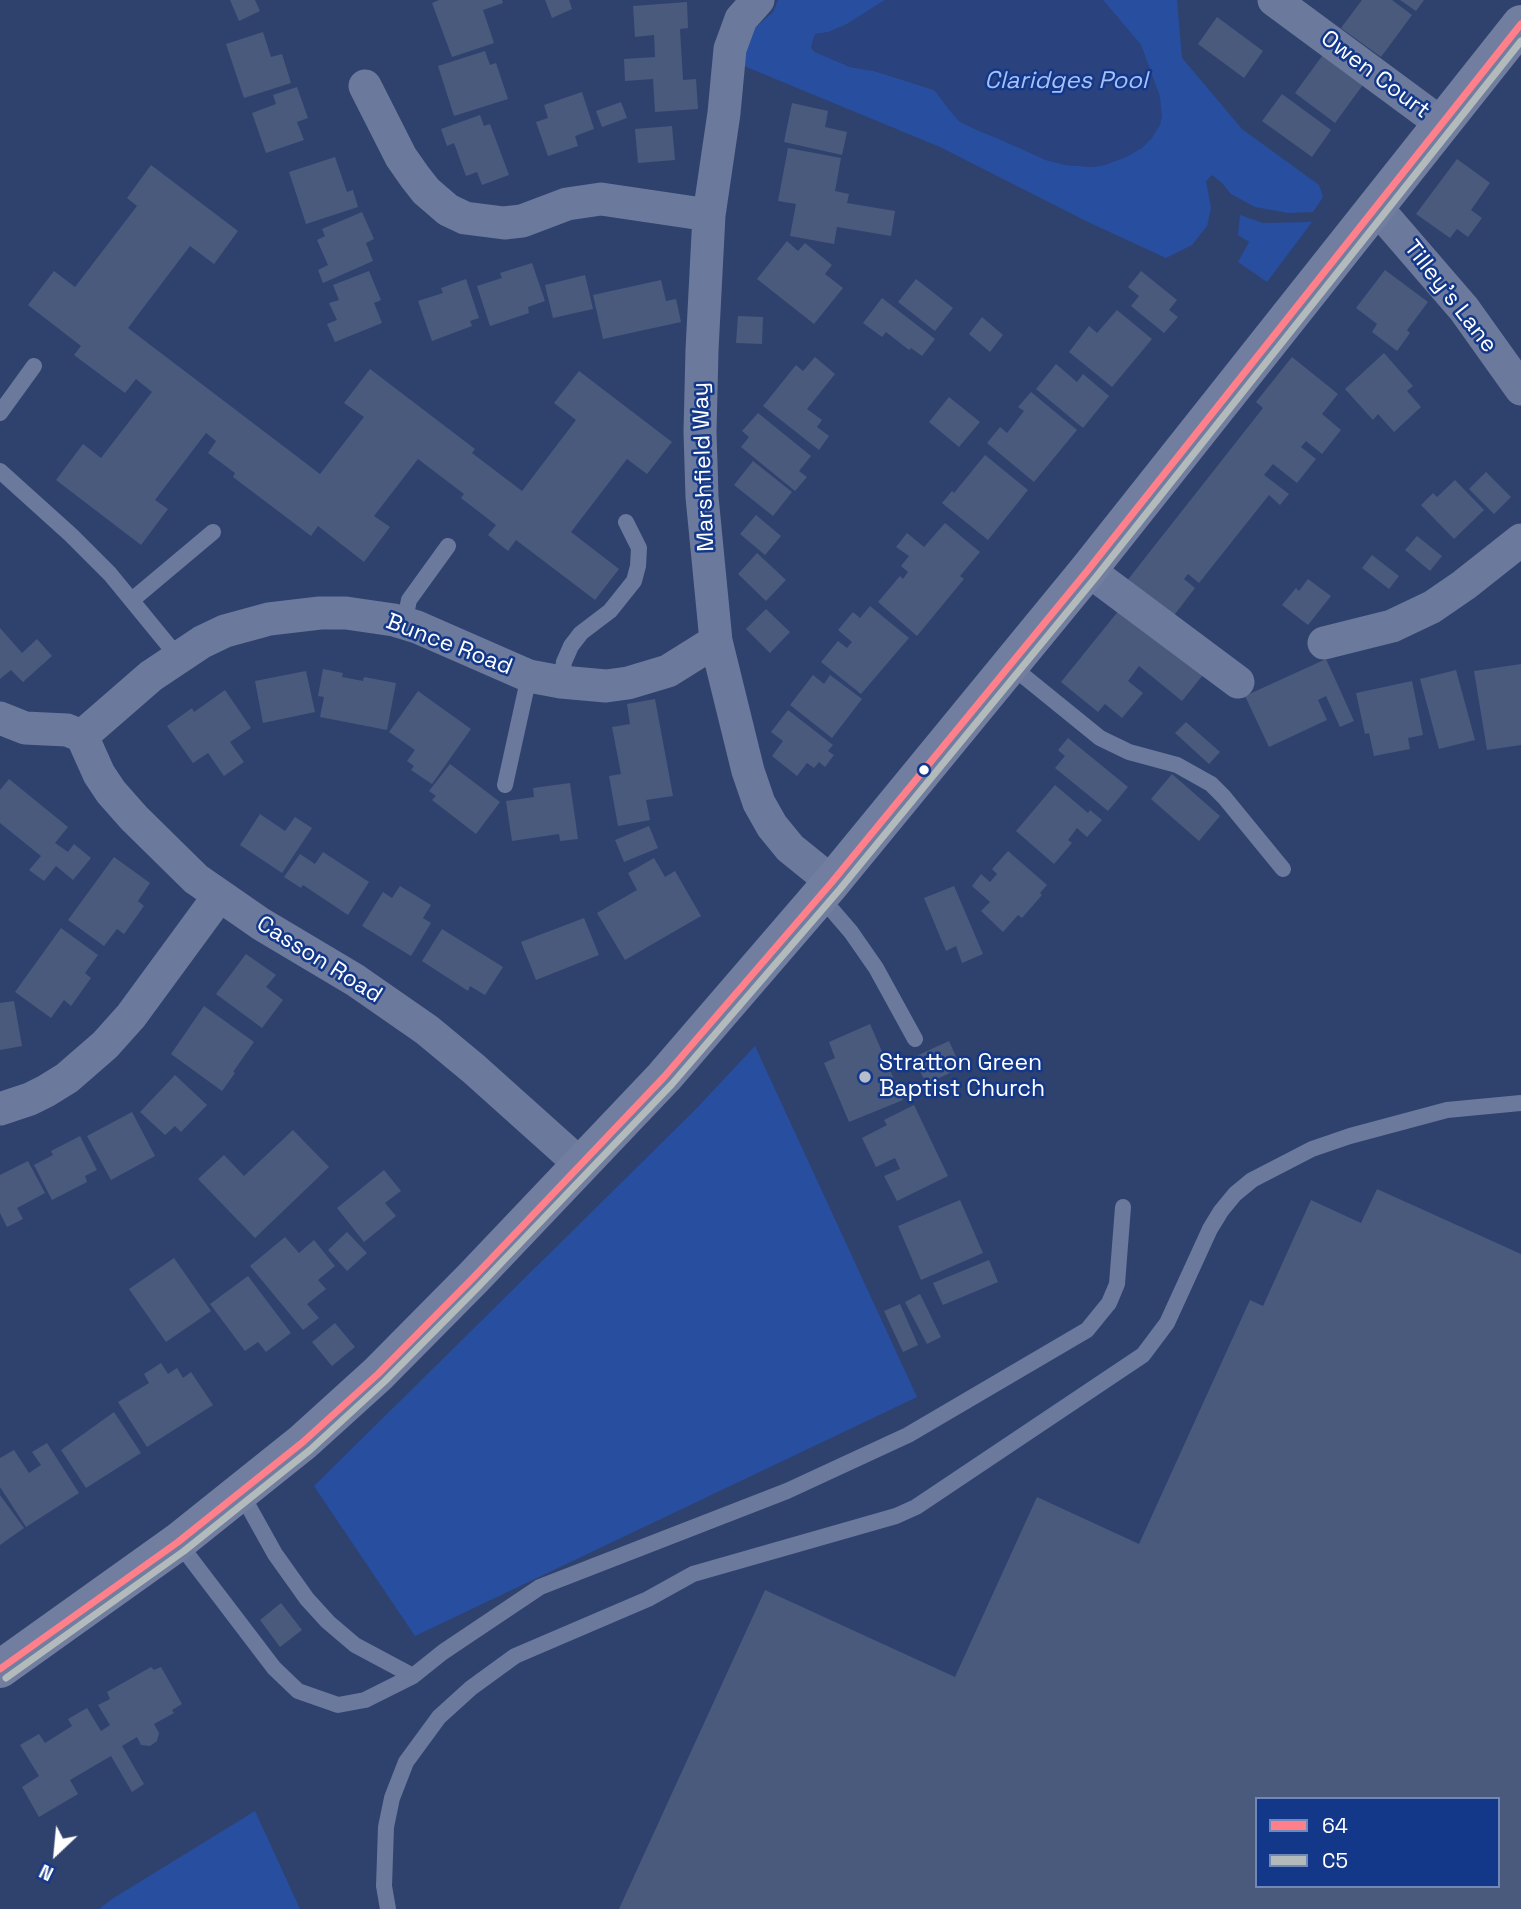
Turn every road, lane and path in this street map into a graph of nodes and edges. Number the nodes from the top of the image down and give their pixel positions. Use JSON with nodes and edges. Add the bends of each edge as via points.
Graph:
{"nodes":[{"id":1,"x":1274,"y":0,"type":"edge"},
{"id":2,"x":742,"y":6,"type":"edge"},
{"id":3,"x":1521,"y":24,"type":"edge"},
{"id":4,"x":365,"y":86,"type":"dead end"},
{"id":5,"x":1442,"y":124,"type":"junction"},
{"id":6,"x":1376,"y":207,"type":"junction"},
{"id":7,"x":709,"y":215,"type":"junction"},
{"id":8,"x":34,"y":366,"type":"dead end"},
{"id":9,"x":1521,"y":390,"type":"edge"},
{"id":10,"x":0,"y":413,"type":"edge"},
{"id":11,"x":0,"y":471,"type":"edge"},
{"id":12,"x":626,"y":522,"type":"dead end"},
{"id":13,"x":213,"y":532,"type":"dead end"},
{"id":14,"x":1521,"y":540,"type":"edge"},
{"id":15,"x":448,"y":546,"type":"dead end"},
{"id":16,"x":1088,"y":569,"type":"junction"},
{"id":17,"x":132,"y":600,"type":"junction"},
{"id":18,"x":404,"y":623,"type":"junction"},
{"id":19,"x":716,"y":641,"type":"junction"},
{"id":20,"x":1324,"y":643,"type":"dead end"},
{"id":21,"x":178,"y":657,"type":"junction"},
{"id":22,"x":1010,"y":665,"type":"junction"},
{"id":23,"x":545,"y":679,"type":"junction"},
{"id":24,"x":1238,"y":682,"type":"dead end"},
{"id":25,"x":2,"y":723,"type":"edge"},
{"id":26,"x":82,"y":736,"type":"junction"},
{"id":27,"x":505,"y":785,"type":"dead end"},
{"id":28,"x":1283,"y":869,"type":"dead end"},
{"id":29,"x":826,"y":889,"type":"junction"},
{"id":30,"x":219,"y":896,"type":"junction"},
{"id":31,"x":915,"y":1039,"type":"dead end"},
{"id":32,"x":1521,"y":1103,"type":"edge"},
{"id":33,"x":0,"y":1109,"type":"edge"},
{"id":34,"x":581,"y":1165,"type":"junction"},
{"id":35,"x":1123,"y":1207,"type":"dead end"},
{"id":36,"x":241,"y":1493,"type":"junction"},
{"id":37,"x":178,"y":1542,"type":"junction"},
{"id":38,"x":0,"y":1670,"type":"edge"},
{"id":39,"x":413,"y":1676,"type":"junction"},
{"id":40,"x":388,"y":1909,"type":"edge"}],
"edges":[{"from":1,"to":5,"type":"street","name":"Owen Court"},
{"from":2,"to":7,"type":"street","name":"Marshfield Way","via":[[730,49]]},
{"from":3,"to":5,"type":"main road"},
{"from":4,"to":7,"type":"street","via":[[415,177],[448,210],[466,218],[513,222],[567,204],[601,199]]},
{"from":5,"to":6,"type":"main road"},
{"from":6,"to":9,"type":"street","name":"Tilley's Lane","via":[[1464,309]]},
{"from":6,"to":16,"type":"main road"},
{"from":7,"to":19,"type":"street","name":"Marshfield Way","via":[[700,432]]},
{"from":8,"to":10,"type":"lane"},
{"from":11,"to":17,"type":"lane","via":[[71,535]]},
{"from":12,"to":23,"type":"lane","via":[[639,548],[634,581],[610,611],[581,634],[564,662]]},
{"from":13,"to":17,"type":"lane"},
{"from":14,"to":20,"type":"street","via":[[1432,607],[1384,628]]},
{"from":15,"to":18,"type":"lane","via":[[409,600]]},
{"from":16,"to":22,"type":"main road"},
{"from":16,"to":24,"type":"street"},
{"from":17,"to":21,"type":"lane"},
{"from":18,"to":21,"type":"street","name":"Bunce Road","via":[[346,613],[269,619],[225,631]]},
{"from":18,"to":23,"type":"street","name":"Bunce Road"},
{"from":19,"to":23,"type":"street","name":"Bunce Road","via":[[652,677],[606,686]]},
{"from":19,"to":29,"type":"street","name":"Marshfield Way","via":[[759,803],[772,826]]},
{"from":21,"to":26,"type":"street","name":"Bunce Road"},
{"from":22,"to":28,"type":"lane","via":[[1100,738],[1129,752],[1177,765],[1211,784]]},
{"from":22,"to":29,"type":"main road"},
{"from":23,"to":27,"type":"lane"},
{"from":25,"to":26,"type":"street","via":[[67,730]]},
{"from":26,"to":30,"type":"street","name":"Casson Road","via":[[111,792],[173,858]]},
{"from":29,"to":31,"type":"lane"},
{"from":29,"to":34,"type":"main road","via":[[704,1032]]},
{"from":30,"to":33,"type":"street","via":[[131,1016],[88,1062],[30,1100]]},
{"from":30,"to":34,"type":"street","name":"Casson Road","via":[[427,1030]]},
{"from":32,"to":40,"type":"lane","via":[[1447,1110],[1350,1136],[1282,1162],[1252,1180],[1222,1211],[1167,1323],[1143,1355],[930,1499],[896,1516],[693,1574],[648,1599],[516,1656],[471,1688],[439,1717],[406,1762],[392,1798],[384,1855]]},
{"from":34,"to":36,"type":"main road","via":[[377,1374]]},
{"from":35,"to":39,"type":"lane","via":[[1117,1284],[1109,1303],[1087,1330],[908,1435],[787,1491],[540,1587]]},
{"from":36,"to":37,"type":"main road"},
{"from":36,"to":39,"type":"lane","via":[[275,1554],[328,1622],[355,1645]]},
{"from":37,"to":38,"type":"main road"},
{"from":37,"to":39,"type":"lane","via":[[274,1668],[299,1691],[338,1704],[365,1700]]}]}
